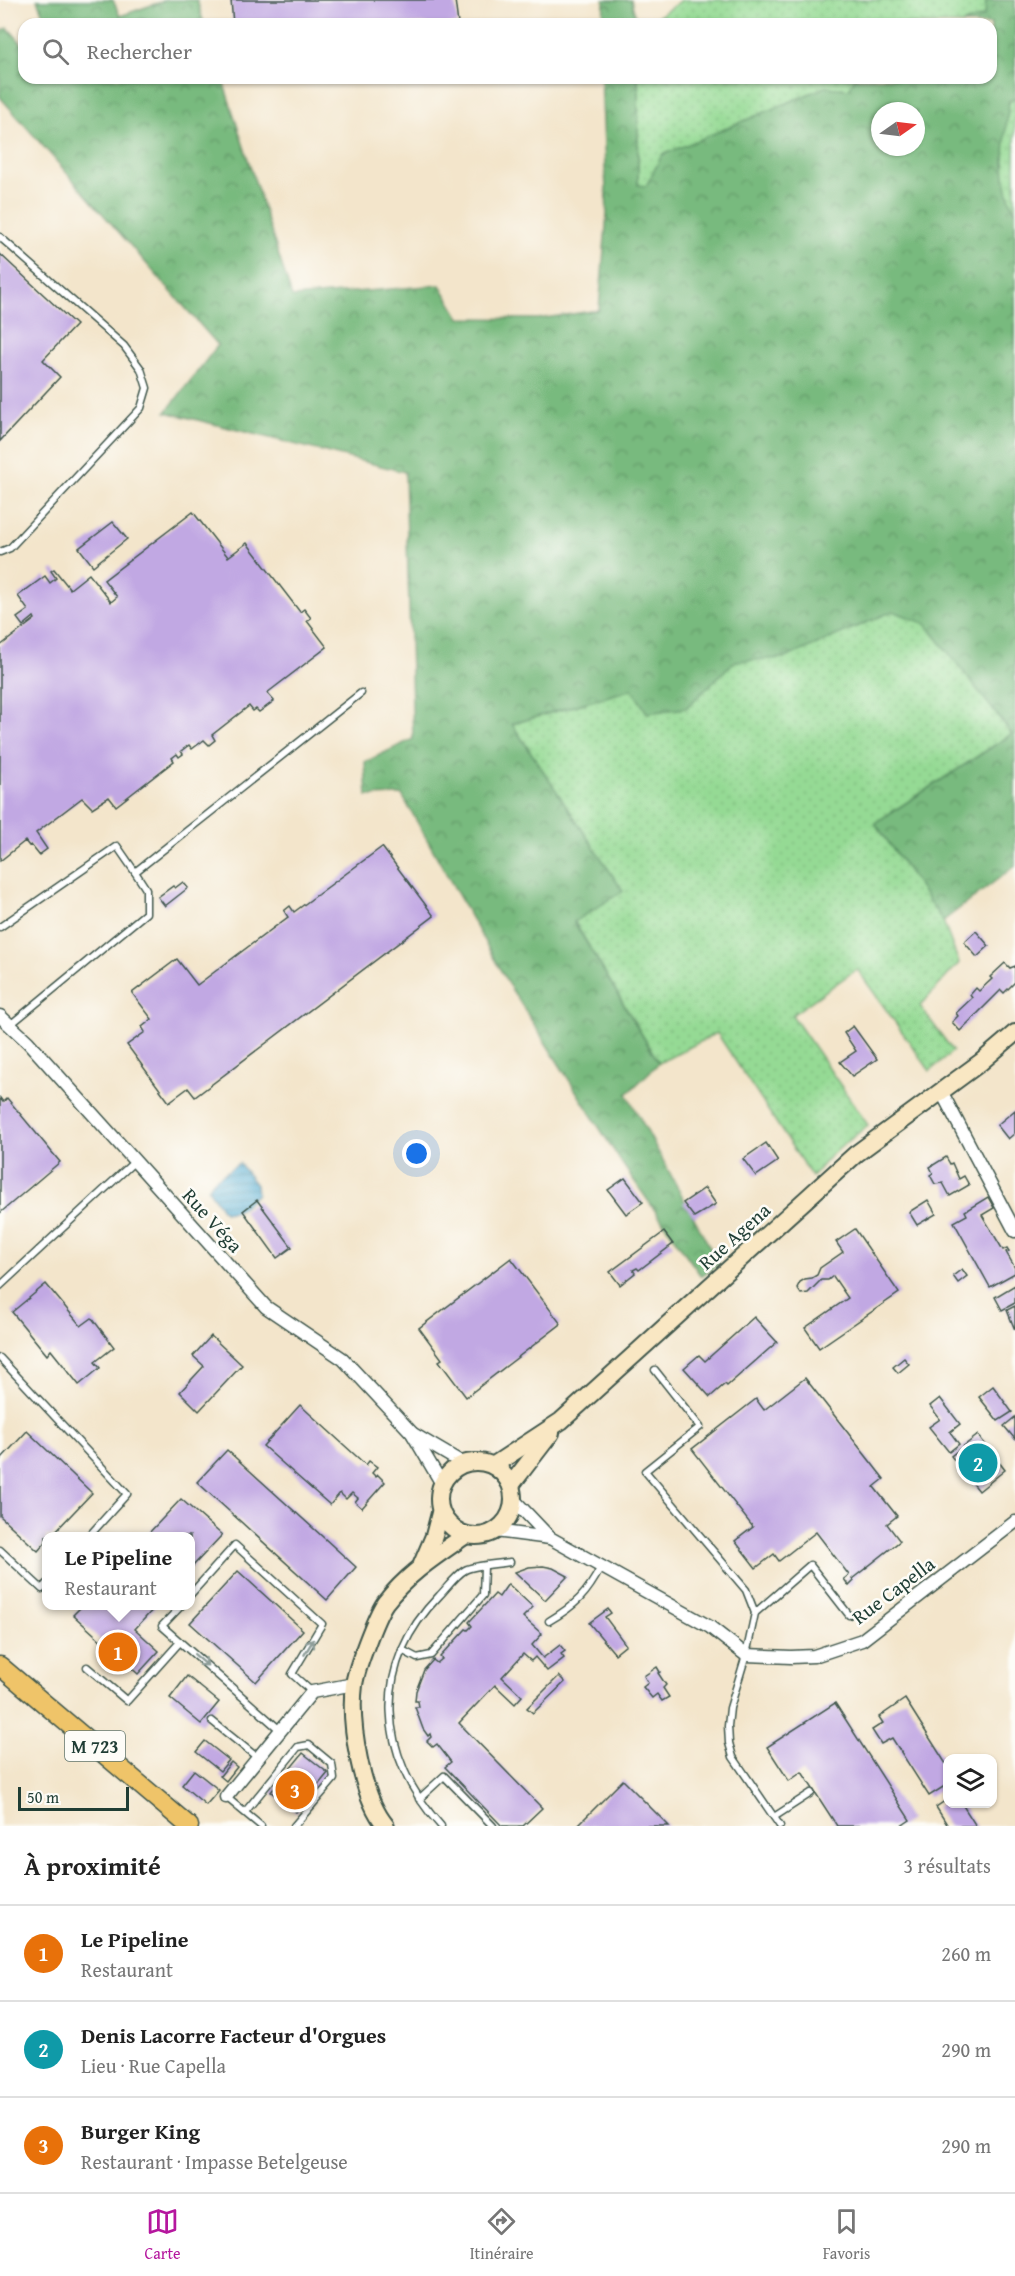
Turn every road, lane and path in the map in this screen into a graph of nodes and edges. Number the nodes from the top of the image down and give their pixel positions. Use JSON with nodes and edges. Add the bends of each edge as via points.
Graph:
{"nodes":[{"id":1,"x":0,"y":237,"type":"edge"},
{"id":2,"x":0,"y":552,"type":"edge"},
{"id":3,"x":362,"y":693,"type":"dead end"},
{"id":4,"x":135,"y":872,"type":"junction"},
{"id":5,"x":0,"y":927,"type":"edge"},
{"id":6,"x":0,"y":1016,"type":"edge"},
{"id":7,"x":10,"y":1025,"type":"junction"},
{"id":8,"x":1015,"y":1034,"type":"edge"},
{"id":9,"x":941,"y":1091,"type":"junction"},
{"id":10,"x":135,"y":1161,"type":"junction"},
{"id":11,"x":1015,"y":1231,"type":"edge"},
{"id":12,"x":0,"y":1286,"type":"edge"},
{"id":13,"x":0,"y":1358,"type":"edge"},
{"id":14,"x":655,"y":1370,"type":"dead end"},
{"id":15,"x":561,"y":1421,"type":"junction"},
{"id":16,"x":412,"y":1433,"type":"junction"},
{"id":17,"x":464,"y":1464,"type":"junction"},
{"id":18,"x":494,"y":1465,"type":"junction"},
{"id":19,"x":442,"y":1484,"type":"junction"},
{"id":20,"x":512,"y":1492,"type":"junction"},
{"id":21,"x":440,"y":1513,"type":"junction"},
{"id":22,"x":1015,"y":1522,"type":"edge"},
{"id":23,"x":495,"y":1531,"type":"junction"},
{"id":24,"x":93,"y":1532,"type":"edge"},
{"id":25,"x":466,"y":1535,"type":"junction"},
{"id":26,"x":550,"y":1538,"type":"junction"},
{"id":27,"x":0,"y":1550,"type":"edge"},
{"id":28,"x":510,"y":1562,"type":"dead end"},
{"id":29,"x":421,"y":1565,"type":"junction"},
{"id":30,"x":484,"y":1566,"type":"junction"},
{"id":31,"x":601,"y":1567,"type":"junction"},
{"id":32,"x":42,"y":1589,"type":"edge"},
{"id":33,"x":195,"y":1590,"type":"edge"},
{"id":34,"x":176,"y":1610,"type":"edge"},
{"id":35,"x":754,"y":1613,"type":"junction"},
{"id":36,"x":849,"y":1615,"type":"dead end"},
{"id":37,"x":549,"y":1621,"type":"dead end"},
{"id":38,"x":180,"y":1642,"type":"junction"},
{"id":39,"x":402,"y":1650,"type":"junction"},
{"id":40,"x":746,"y":1655,"type":"junction"},
{"id":41,"x":0,"y":1666,"type":"edge"},
{"id":42,"x":87,"y":1667,"type":"dead end"},
{"id":43,"x":354,"y":1684,"type":"junction"},
{"id":44,"x":312,"y":1692,"type":"junction"},
{"id":45,"x":212,"y":1721,"type":"dead end"},
{"id":46,"x":281,"y":1730,"type":"junction"},
{"id":47,"x":258,"y":1758,"type":"junction"},
{"id":48,"x":811,"y":1793,"type":"dead end"},
{"id":49,"x":226,"y":1797,"type":"joint"},
{"id":50,"x":419,"y":1799,"type":"junction"},
{"id":51,"x":245,"y":1812,"type":"junction"},
{"id":52,"x":774,"y":1817,"type":"junction"},
{"id":53,"x":189,"y":1826,"type":"edge"},
{"id":54,"x":261,"y":1826,"type":"edge"},
{"id":55,"x":294,"y":1826,"type":"edge"},
{"id":56,"x":386,"y":1826,"type":"edge"},
{"id":57,"x":441,"y":1826,"type":"edge"},
{"id":58,"x":493,"y":1826,"type":"edge"},
{"id":59,"x":780,"y":1826,"type":"edge"}],
"edges":[{"from":1,"to":2,"type":"lane","via":[[124,346],[141,369],[147,388],[141,408],[10,548]]},
{"from":3,"to":4,"type":"lane"},
{"from":4,"to":5,"type":"lane","via":[[117,846]]},
{"from":4,"to":7,"type":"lane","via":[[146,889],[146,913]]},
{"from":6,"to":7,"type":"street","name":"Rue Véga"},
{"from":7,"to":10,"type":"street","name":"Rue Véga"},
{"from":8,"to":9,"type":"main road","name":"Rue Agena"},
{"from":9,"to":11,"type":"street"},
{"from":9,"to":15,"type":"main road","name":"Rue Agena","via":[[856,1154]]},
{"from":10,"to":12,"type":"lane"},
{"from":10,"to":16,"type":"street","name":"Rue Véga","via":[[266,1307],[343,1359]]},
{"from":13,"to":24,"type":"lane","via":[[127,1494]]},
{"from":14,"to":35,"type":"lane","via":[[699,1427],[645,1471],[746,1590]]},
{"from":15,"to":18,"type":"main road","name":"Rue Agena"},
{"from":15,"to":20,"type":"main road","name":"Rue Agena"},
{"from":16,"to":17,"type":"street","name":"Rue Véga"},
{"from":16,"to":19,"type":"street","name":"Rue Véga"},
{"from":17,"to":18,"type":"main road"},
{"from":17,"to":19,"type":"main road","via":[[448,1474]]},
{"from":18,"to":20,"type":"main road","via":[[504,1474]]},
{"from":19,"to":21,"type":"main road"},
{"from":20,"to":23,"type":"main road","via":[[510,1511]]},
{"from":20,"to":26,"type":"street"},
{"from":21,"to":25,"type":"main road","via":[[450,1527]]},
{"from":21,"to":29,"type":"main road"},
{"from":22,"to":40,"type":"street","name":"Rue Capella","via":[[862,1640],[814,1656]]},
{"from":23,"to":25,"type":"main road"},
{"from":23,"to":26,"type":"street"},
{"from":25,"to":29,"type":"main road"},
{"from":26,"to":31,"type":"street"},
{"from":27,"to":32,"type":"lane"},
{"from":28,"to":30,"type":"lane"},
{"from":29,"to":43,"type":"main road","via":[[384,1604]]},
{"from":30,"to":39,"type":"lane","via":[[466,1569],[428,1607]]},
{"from":30,"to":39,"type":"lane","via":[[483,1595],[431,1654],[417,1658]]},
{"from":31,"to":37,"type":"lane","via":[[588,1591],[572,1608]]},
{"from":31,"to":40,"type":"street","via":[[710,1627]]},
{"from":44,"to":33,"type":"lane","one_way":true,"via":[[292,1674],[322,1624],[236,1545]]},
{"from":34,"to":38,"type":"lane","via":[[162,1626]]},
{"from":35,"to":36,"type":"lane","via":[[810,1565]]},
{"from":35,"to":40,"type":"lane"},
{"from":38,"to":42,"type":"lane","via":[[127,1701]]},
{"from":38,"to":46,"type":"lane","one_way":true},
{"from":39,"to":50,"type":"lane","via":[[392,1684],[392,1730],[398,1758]]},
{"from":40,"to":52,"type":"lane","via":[[730,1708],[729,1743]]},
{"from":41,"to":53,"type":"main road","number":"M 723"},
{"from":43,"to":44,"type":"street"},
{"from":43,"to":56,"type":"main road","via":[[354,1732],[362,1776]]},
{"from":44,"to":46,"type":"street"},
{"from":45,"to":47,"type":"lane"},
{"from":46,"to":47,"type":"street"},
{"from":47,"to":49,"type":"street"},
{"from":48,"to":52,"type":"lane"},
{"from":49,"to":51,"type":"lane"},
{"from":50,"to":57,"type":"lane"},
{"from":50,"to":58,"type":"lane","via":[[444,1776]]},
{"from":51,"to":54,"type":"lane"},
{"from":51,"to":55,"type":"lane","via":[[298,1748],[309,1745],[332,1764],[334,1779]]},
{"from":52,"to":59,"type":"lane"}]}
